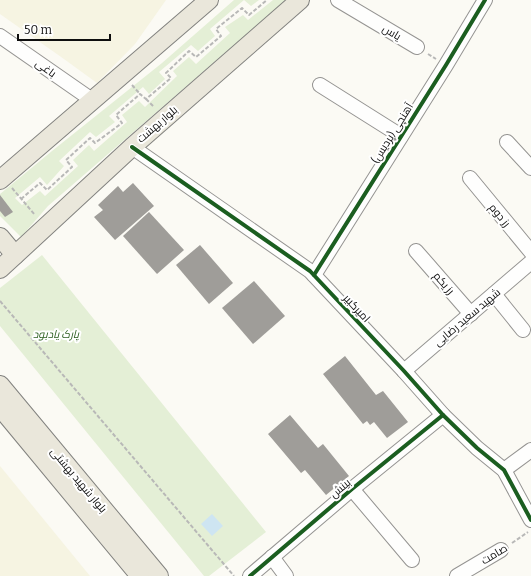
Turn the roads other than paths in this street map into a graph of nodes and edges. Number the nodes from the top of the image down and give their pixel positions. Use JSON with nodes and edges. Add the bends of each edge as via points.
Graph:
{"nodes":[{"id":1,"x":210,"y":0,"type":"edge"},
{"id":2,"x":300,"y":0,"type":"edge"},
{"id":3,"x":339,"y":0,"type":"edge"},
{"id":4,"x":485,"y":0,"type":"edge"},
{"id":5,"x":0,"y":36,"type":"edge"},
{"id":6,"x":417,"y":47,"type":"road end"},
{"id":7,"x":320,"y":85,"type":"dead end"},
{"id":8,"x":92,"y":100,"type":"junction"},
{"id":9,"x":401,"y":136,"type":"junction"},
{"id":10,"x":507,"y":142,"type":"dead end"},
{"id":11,"x":132,"y":147,"type":"junction"},
{"id":12,"x":531,"y":168,"type":"edge"},
{"id":13,"x":1,"y":178,"type":"edge"},
{"id":14,"x":470,"y":178,"type":"dead end"},
{"id":15,"x":0,"y":237,"type":"edge"},
{"id":16,"x":416,"y":252,"type":"dead end"},
{"id":17,"x":531,"y":252,"type":"edge"},
{"id":18,"x":15,"y":254,"type":"junction"},
{"id":19,"x":531,"y":262,"type":"edge"},
{"id":20,"x":0,"y":269,"type":"edge"},
{"id":21,"x":314,"y":275,"type":"junction"},
{"id":22,"x":494,"y":294,"type":"junction"},
{"id":23,"x":471,"y":314,"type":"junction"},
{"id":24,"x":523,"y":330,"type":"dead end"},
{"id":25,"x":404,"y":371,"type":"junction"},
{"id":26,"x":0,"y":385,"type":"edge"},
{"id":27,"x":0,"y":407,"type":"edge"},
{"id":28,"x":443,"y":415,"type":"junction"},
{"id":29,"x":531,"y":450,"type":"edge"},
{"id":30,"x":504,"y":470,"type":"junction"},
{"id":31,"x":352,"y":489,"type":"junction"},
{"id":32,"x":531,"y":520,"type":"edge"},
{"id":33,"x":500,"y":550,"type":"road end"},
{"id":34,"x":272,"y":557,"type":"junction"},
{"id":35,"x":412,"y":560,"type":"dead end"},
{"id":36,"x":140,"y":576,"type":"edge"},
{"id":37,"x":159,"y":576,"type":"edge"},
{"id":38,"x":250,"y":576,"type":"edge"},
{"id":39,"x":286,"y":576,"type":"edge"},
{"id":40,"x":457,"y":576,"type":"edge"}],
"edges":[{"from":1,"to":8,"type":"main road"},
{"from":2,"to":11,"type":"main road","name":"بلوار بهشت"},
{"from":3,"to":6,"type":"street","name":"یاس"},
{"from":4,"to":9,"type":"street","name":"آهنچی (پردیس)"},
{"from":5,"to":8,"type":"street","name":"باغی"},
{"from":7,"to":9,"type":"street"},
{"from":8,"to":13,"type":"main road"},
{"from":9,"to":21,"type":"street","name":"آهنچی (پردیس)"},
{"from":10,"to":12,"type":"street"},
{"from":11,"to":18,"type":"main road","name":"بلوار بهشت"},
{"from":11,"to":21,"type":"street","name":"امیرکبیر"},
{"from":14,"to":17,"type":"street","name":"رز دوم"},
{"from":15,"to":18,"type":"main road"},
{"from":16,"to":23,"type":"street","name":"رز یکم"},
{"from":18,"to":20,"type":"main road","name":"بلوار بهشت"},
{"from":19,"to":22,"type":"street","name":"شهید سعید رضایی"},
{"from":21,"to":25,"type":"street","name":"امیرکبیر"},
{"from":22,"to":23,"type":"street","name":"شهید سعید رضایی"},
{"from":22,"to":24,"type":"street"},
{"from":23,"to":25,"type":"street","name":"شهید سعید رضایی"},
{"from":25,"to":28,"type":"street","name":"امیرکبیر"},
{"from":26,"to":37,"type":"main road","name":"بلوار شهید بهشتی"},
{"from":27,"to":36,"type":"main road","name":"بلوار شهید بهشتی"},
{"from":28,"to":30,"type":"street","name":"امیرکبیر"},
{"from":28,"to":31,"type":"street","name":"بینش"},
{"from":29,"to":30,"type":"street"},
{"from":30,"to":32,"type":"street","name":"امیرکبیر"},
{"from":31,"to":34,"type":"street","name":"بینش"},
{"from":31,"to":35,"type":"street","name":"بینش"},
{"from":33,"to":40,"type":"street","name":"صامت"},
{"from":34,"to":38,"type":"street","name":"بینش"},
{"from":34,"to":39,"type":"street"}]}
